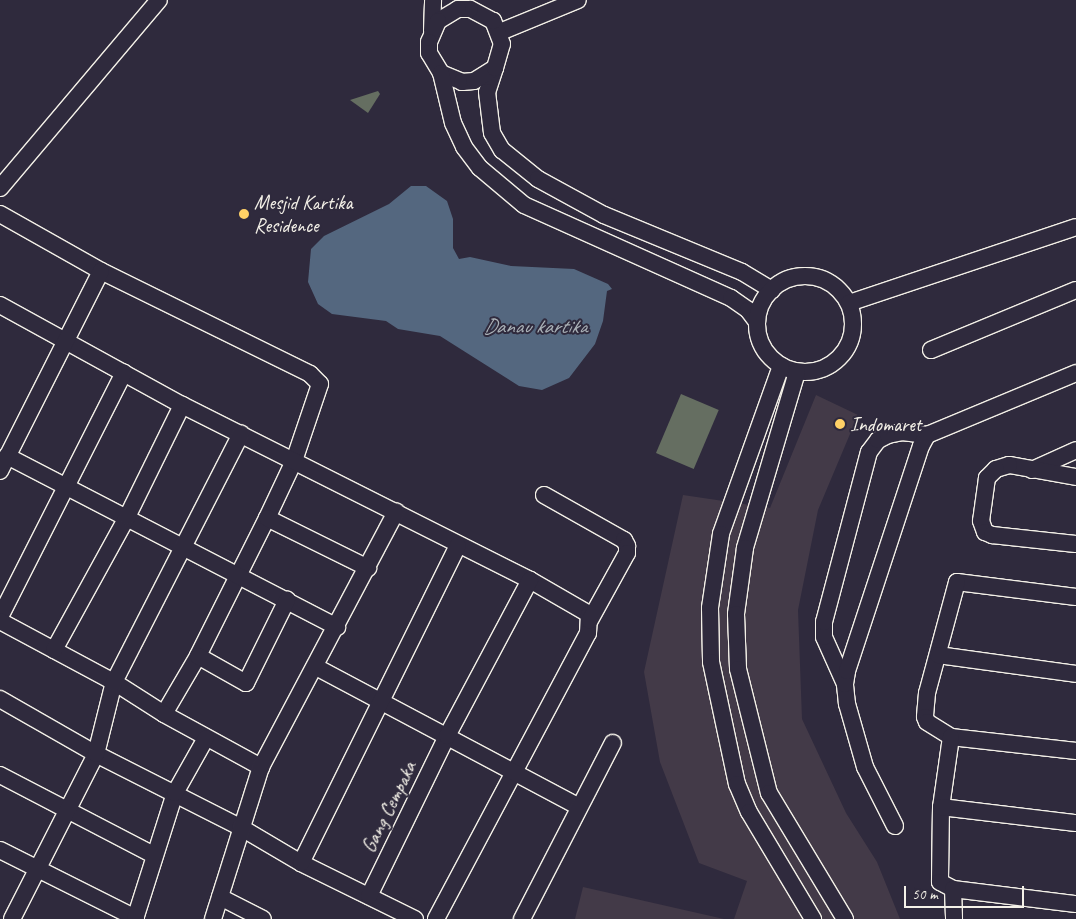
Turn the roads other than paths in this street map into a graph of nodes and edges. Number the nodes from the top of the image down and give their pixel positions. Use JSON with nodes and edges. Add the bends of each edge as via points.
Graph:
{"nodes":[{"id":1,"x":159,"y":0,"type":"edge"},
{"id":2,"x":433,"y":0,"type":"edge"},
{"id":3,"x":578,"y":0,"type":"edge"},
{"id":4,"x":480,"y":6,"type":"edge"},
{"id":5,"x":432,"y":31,"type":"junction"},
{"id":6,"x":500,"y":32,"type":"junction"},
{"id":7,"x":495,"y":68,"type":"junction"},
{"id":8,"x":441,"y":73,"type":"junction"},
{"id":9,"x":0,"y":188,"type":"edge"},
{"id":10,"x":0,"y":214,"type":"edge"},
{"id":11,"x":1076,"y":227,"type":"edge"},
{"id":12,"x":101,"y":271,"type":"junction"},
{"id":13,"x":772,"y":290,"type":"junction"},
{"id":14,"x":1076,"y":290,"type":"edge"},
{"id":15,"x":849,"y":303,"type":"junction"},
{"id":16,"x":0,"y":305,"type":"edge"},
{"id":17,"x":757,"y":322,"type":"junction"},
{"id":18,"x":66,"y":344,"type":"junction"},
{"id":19,"x":931,"y":350,"type":"dead end"},
{"id":20,"x":781,"y":366,"type":"junction"},
{"id":21,"x":797,"y":372,"type":"junction"},
{"id":22,"x":124,"y":373,"type":"junction"},
{"id":23,"x":1076,"y":373,"type":"edge"},
{"id":24,"x":182,"y":405,"type":"junction"},
{"id":25,"x":241,"y":434,"type":"junction"},
{"id":26,"x":927,"y":435,"type":"junction"},
{"id":27,"x":1076,"y":450,"type":"edge"},
{"id":28,"x":294,"y":461,"type":"junction"},
{"id":29,"x":4,"y":464,"type":"edge"},
{"id":30,"x":1032,"y":470,"type":"junction"},
{"id":31,"x":1076,"y":477,"type":"edge"},
{"id":32,"x":66,"y":488,"type":"junction"},
{"id":33,"x":544,"y":495,"type":"dead end"},
{"id":34,"x":396,"y":512,"type":"junction"},
{"id":35,"x":127,"y":517,"type":"junction"},
{"id":36,"x":267,"y":518,"type":"junction"},
{"id":37,"x":1076,"y":544,"type":"edge"},
{"id":38,"x":182,"y":546,"type":"junction"},
{"id":39,"x":458,"y":546,"type":"junction"},
{"id":40,"x":368,"y":568,"type":"junction"},
{"id":41,"x":238,"y":574,"type":"junction"},
{"id":42,"x":530,"y":580,"type":"junction"},
{"id":43,"x":1076,"y":597,"type":"edge"},
{"id":44,"x":287,"y":600,"type":"junction"},
{"id":45,"x":0,"y":617,"type":"edge"},
{"id":46,"x":590,"y":620,"type":"junction"},
{"id":47,"x":0,"y":621,"type":"edge"},
{"id":48,"x":337,"y":627,"type":"junction"},
{"id":49,"x":54,"y":650,"type":"junction"},
{"id":50,"x":938,"y":655,"type":"junction"},
{"id":51,"x":198,"y":656,"type":"junction"},
{"id":52,"x":316,"y":667,"type":"junction"},
{"id":53,"x":1076,"y":674,"type":"edge"},
{"id":54,"x":114,"y":682,"type":"junction"},
{"id":55,"x":845,"y":684,"type":"junction"},
{"id":56,"x":0,"y":699,"type":"edge"},
{"id":57,"x":383,"y":703,"type":"junction"},
{"id":58,"x":164,"y":714,"type":"junction"},
{"id":59,"x":447,"y":736,"type":"junction"},
{"id":60,"x":950,"y":737,"type":"junction"},
{"id":61,"x":206,"y":738,"type":"junction"},
{"id":62,"x":613,"y":743,"type":"dead end"},
{"id":63,"x":1076,"y":751,"type":"edge"},
{"id":64,"x":96,"y":754,"type":"junction"},
{"id":65,"x":261,"y":768,"type":"junction"},
{"id":66,"x":0,"y":774,"type":"edge"},
{"id":67,"x":515,"y":774,"type":"junction"},
{"id":68,"x":175,"y":792,"type":"junction"},
{"id":69,"x":940,"y":806,"type":"junction"},
{"id":70,"x":579,"y":807,"type":"junction"},
{"id":71,"x":65,"y":811,"type":"junction"},
{"id":72,"x":1076,"y":823,"type":"edge"},
{"id":73,"x":895,"y":826,"type":"dead end"},
{"id":74,"x":240,"y":827,"type":"junction"},
{"id":75,"x":0,"y":850,"type":"edge"},
{"id":76,"x":154,"y":855,"type":"junction"},
{"id":77,"x":301,"y":863,"type":"junction"},
{"id":78,"x":35,"y":870,"type":"junction"},
{"id":79,"x":953,"y":889,"type":"junction"},
{"id":80,"x":369,"y":896,"type":"junction"},
{"id":81,"x":220,"y":897,"type":"junction"},
{"id":82,"x":1076,"y":904,"type":"edge"},
{"id":83,"x":12,"y":919,"type":"edge"},
{"id":84,"x":136,"y":919,"type":"edge"},
{"id":85,"x":213,"y":919,"type":"edge"},
{"id":86,"x":263,"y":919,"type":"edge"},
{"id":87,"x":416,"y":919,"type":"edge"},
{"id":88,"x":436,"y":919,"type":"edge"},
{"id":89,"x":522,"y":919,"type":"edge"},
{"id":90,"x":812,"y":919,"type":"edge"},
{"id":91,"x":845,"y":919,"type":"edge"},
{"id":92,"x":954,"y":919,"type":"edge"}],
"edges":[{"from":1,"to":9,"type":"street"},
{"from":2,"to":5,"type":"street"},
{"from":3,"to":6,"type":"street"},
{"from":4,"to":5,"type":"street","via":[[447,14]]},
{"from":4,"to":6,"type":"street"},
{"from":5,"to":8,"type":"street","via":[[429,53]]},
{"from":6,"to":7,"type":"street","via":[[502,50]]},
{"from":7,"to":8,"type":"street","via":[[474,81],[456,81]]},
{"from":7,"to":13,"type":"street","via":[[487,92],[492,133],[502,150],[538,179],[604,215],[742,272]]},
{"from":8,"to":17,"type":"street","via":[[453,123],[464,147],[480,168],[524,204],[731,298],[748,310]]},
{"from":10,"to":12,"type":"street"},
{"from":11,"to":15,"type":"street"},
{"from":12,"to":18,"type":"street"},
{"from":12,"to":28,"type":"street","via":[[316,379],[318,391]]},
{"from":13,"to":15,"type":"street","via":[[787,280],[805,276],[823,280],[838,289]]},
{"from":13,"to":17,"type":"street","via":[[761,305]]},
{"from":14,"to":19,"type":"street"},
{"from":15,"to":21,"type":"street","via":[[854,324],[851,338],[837,361],[818,371]]},
{"from":16,"to":18,"type":"street"},
{"from":17,"to":20,"type":"street","via":[[759,340],[768,356]]},
{"from":18,"to":22,"type":"street"},
{"from":18,"to":29,"type":"street"},
{"from":20,"to":21,"type":"street"},
{"from":20,"to":90,"type":"street","via":[[720,534],[710,608],[711,662],[737,784],[749,812]]},
{"from":21,"to":91,"type":"street","via":[[745,548],[736,614],[738,669],[769,793]]},
{"from":22,"to":24,"type":"street"},
{"from":22,"to":32,"type":"street"},
{"from":23,"to":26,"type":"street"},
{"from":24,"to":25,"type":"street"},
{"from":24,"to":35,"type":"street"},
{"from":25,"to":28,"type":"street"},
{"from":25,"to":38,"type":"street"},
{"from":26,"to":55,"type":"street"},
{"from":26,"to":55,"type":"street","via":[[902,432],[888,436],[878,440],[869,452],[824,622],[824,637]]},
{"from":27,"to":30,"type":"street"},
{"from":28,"to":34,"type":"street"},
{"from":28,"to":36,"type":"street"},
{"from":29,"to":32,"type":"street"},
{"from":30,"to":31,"type":"street"},
{"from":30,"to":37,"type":"street","via":[[1009,465],[996,469],[986,478],[981,521],[985,532]]},
{"from":32,"to":35,"type":"street"},
{"from":32,"to":45,"type":"street"},
{"from":33,"to":46,"type":"street","via":[[624,540],[627,546],[627,553]]},
{"from":34,"to":39,"type":"street"},
{"from":34,"to":40,"type":"street"},
{"from":35,"to":38,"type":"street"},
{"from":35,"to":49,"type":"street"},
{"from":36,"to":40,"type":"street"},
{"from":36,"to":41,"type":"street"},
{"from":38,"to":41,"type":"street"},
{"from":38,"to":54,"type":"street"},
{"from":39,"to":42,"type":"street"},
{"from":39,"to":57,"type":"street"},
{"from":40,"to":48,"type":"street"},
{"from":41,"to":44,"type":"street"},
{"from":41,"to":51,"type":"street"},
{"from":42,"to":46,"type":"street","via":[[585,609]]},
{"from":42,"to":59,"type":"street","name":"Gang Cempaka"},
{"from":43,"to":50,"type":"street","via":[[957,582]]},
{"from":44,"to":48,"type":"street"},
{"from":44,"to":51,"type":"street","via":[[246,683]]},
{"from":46,"to":67,"type":"street","via":[[588,633]]},
{"from":47,"to":49,"type":"street"},
{"from":48,"to":52,"type":"street"},
{"from":49,"to":54,"type":"street"},
{"from":50,"to":53,"type":"street"},
{"from":50,"to":60,"type":"street","via":[[927,694],[925,717],[927,722]]},
{"from":51,"to":58,"type":"street"},
{"from":52,"to":57,"type":"street"},
{"from":52,"to":65,"type":"street"},
{"from":54,"to":58,"type":"street"},
{"from":54,"to":64,"type":"street"},
{"from":55,"to":73,"type":"street","via":[[847,704],[865,767]]},
{"from":56,"to":64,"type":"street"},
{"from":57,"to":59,"type":"street"},
{"from":57,"to":77,"type":"street"},
{"from":58,"to":61,"type":"street"},
{"from":59,"to":67,"type":"street"},
{"from":59,"to":80,"type":"street","name":"Gang Cempaka"},
{"from":60,"to":63,"type":"street"},
{"from":60,"to":69,"type":"street"},
{"from":61,"to":65,"type":"street"},
{"from":61,"to":68,"type":"street"},
{"from":62,"to":70,"type":"street"},
{"from":64,"to":68,"type":"street"},
{"from":64,"to":71,"type":"street"},
{"from":65,"to":74,"type":"street"},
{"from":66,"to":71,"type":"street"},
{"from":67,"to":70,"type":"street"},
{"from":67,"to":88,"type":"street"},
{"from":68,"to":74,"type":"street"},
{"from":68,"to":76,"type":"street"},
{"from":69,"to":72,"type":"street"},
{"from":69,"to":79,"type":"street","via":[[940,882]]},
{"from":70,"to":89,"type":"street"},
{"from":71,"to":76,"type":"street"},
{"from":71,"to":78,"type":"street"},
{"from":74,"to":77,"type":"street"},
{"from":74,"to":81,"type":"street"},
{"from":75,"to":78,"type":"street"},
{"from":76,"to":84,"type":"street"},
{"from":77,"to":80,"type":"street"},
{"from":78,"to":83,"type":"street"},
{"from":78,"to":84,"type":"street"},
{"from":79,"to":82,"type":"street"},
{"from":79,"to":92,"type":"street"},
{"from":80,"to":87,"type":"street"},
{"from":81,"to":85,"type":"street"},
{"from":81,"to":86,"type":"street"}]}
